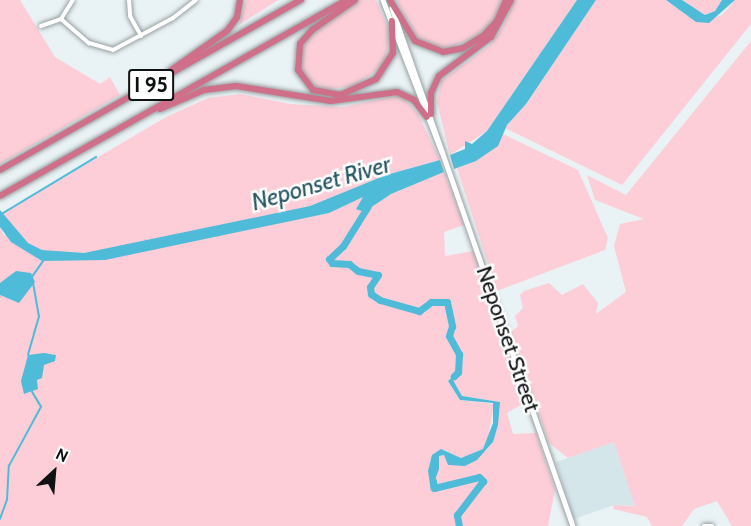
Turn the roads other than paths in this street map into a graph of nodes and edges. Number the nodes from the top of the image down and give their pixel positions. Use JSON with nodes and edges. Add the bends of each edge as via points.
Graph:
{"nodes":[{"id":1,"x":73,"y":0,"type":"edge"},
{"id":2,"x":129,"y":0,"type":"edge"},
{"id":3,"x":196,"y":0,"type":"edge"},
{"id":4,"x":240,"y":0,"type":"edge"},
{"id":5,"x":302,"y":0,"type":"edge"},
{"id":6,"x":347,"y":0,"type":"edge"},
{"id":7,"x":355,"y":0,"type":"edge"},
{"id":8,"x":383,"y":0,"type":"edge"},
{"id":9,"x":390,"y":0,"type":"edge"},
{"id":10,"x":506,"y":0,"type":"edge"},
{"id":11,"x":511,"y":0,"type":"edge"},
{"id":12,"x":61,"y":19,"type":"junction"},
{"id":13,"x":392,"y":21,"type":"junction"},
{"id":14,"x":41,"y":26,"type":"dead end"},
{"id":15,"x":141,"y":36,"type":"junction"},
{"id":16,"x":152,"y":85,"type":"junction"},
{"id":17,"x":429,"y":115,"type":"junction"},
{"id":18,"x":137,"y":118,"type":"junction"},
{"id":19,"x":0,"y":170,"type":"edge"},
{"id":20,"x":0,"y":196,"type":"edge"},
{"id":21,"x":573,"y":526,"type":"edge"},
{"id":22,"x":704,"y":526,"type":"edge"},
{"id":23,"x":712,"y":526,"type":"edge"}],
"edges":[{"from":1,"to":12,"type":"street"},
{"from":2,"to":15,"type":"street","via":[[130,16]]},
{"from":3,"to":15,"type":"street"},
{"from":4,"to":16,"type":"highway","via":[[238,15],[227,31]]},
{"from":5,"to":16,"type":"highway","number":"I 95"},
{"from":6,"to":18,"type":"highway","number":"I 95"},
{"from":7,"to":13,"type":"highway","via":[[314,28],[300,44],[298,72],[315,91],[347,93],[376,79],[393,56]]},
{"from":8,"to":13,"type":"main road","name":"Neponset Street"},
{"from":9,"to":10,"type":"highway","via":[[415,41],[443,52],[463,48],[483,36],[498,19]]},
{"from":9,"to":17,"type":"main road","name":"Neponset Street"},
{"from":11,"to":17,"type":"highway","via":[[491,37],[437,78]]},
{"from":12,"to":14,"type":"street"},
{"from":12,"to":15,"type":"street","via":[[99,48],[121,47]]},
{"from":13,"to":17,"type":"main road","name":"Neponset Street"},
{"from":16,"to":19,"type":"highway","number":"I 95"},
{"from":17,"to":18,"type":"highway","via":[[414,99],[397,92],[328,101],[231,86],[201,92]]},
{"from":17,"to":21,"type":"main road","name":"Neponset Street"},
{"from":18,"to":20,"type":"highway","number":"I 95"},
{"from":22,"to":23,"type":"street"}]}
